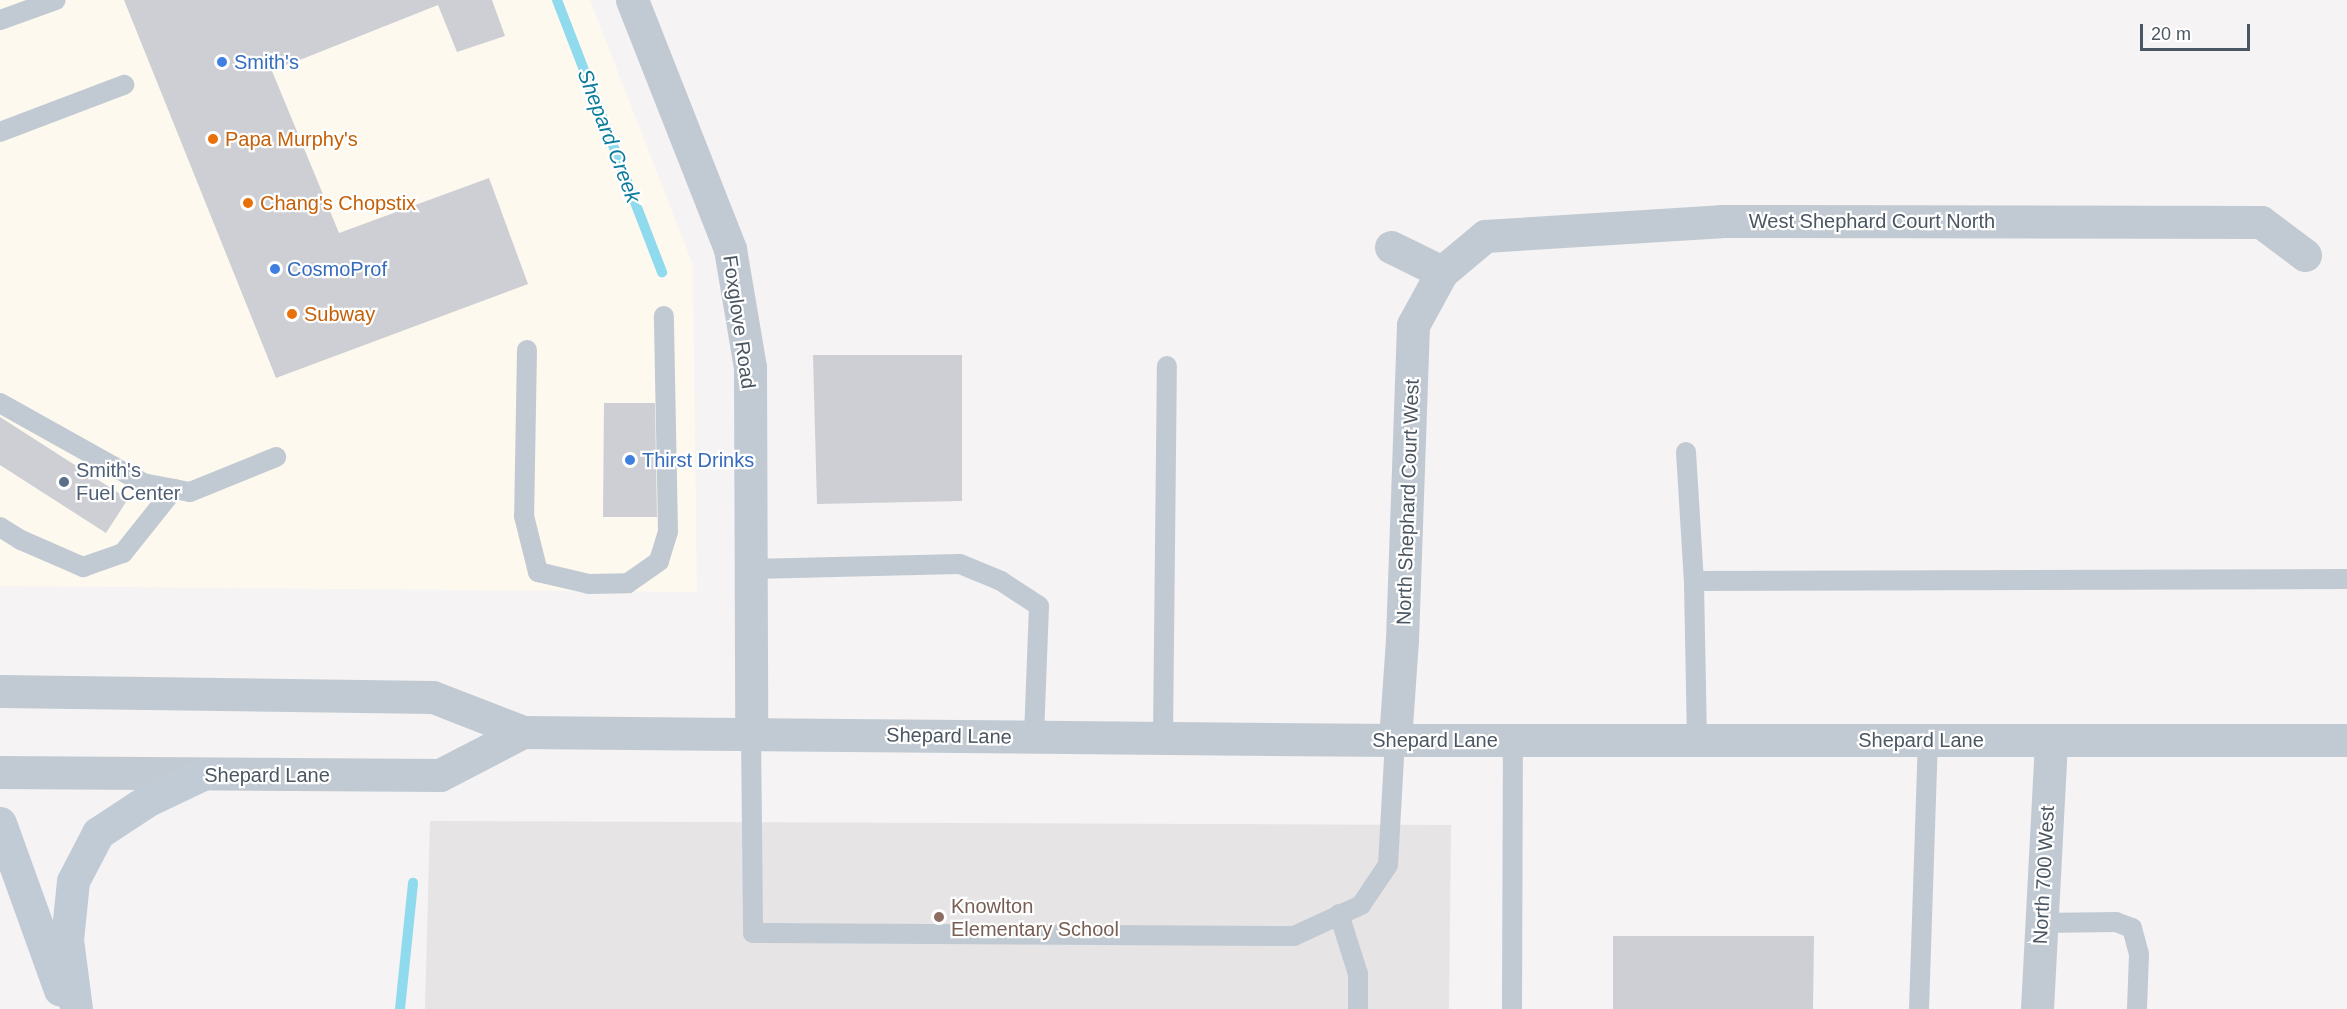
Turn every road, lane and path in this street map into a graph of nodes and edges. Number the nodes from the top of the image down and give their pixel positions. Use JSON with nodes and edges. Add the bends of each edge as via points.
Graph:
{"nodes":[{"id":1,"x":56,"y":0,"type":"edge"},
{"id":2,"x":632,"y":0,"type":"edge"},
{"id":3,"x":0,"y":20,"type":"edge"},
{"id":4,"x":124,"y":85,"type":"dead end"},
{"id":5,"x":0,"y":132,"type":"edge"},
{"id":6,"x":1391,"y":247,"type":"dead end"},
{"id":7,"x":2305,"y":255,"type":"dead end"},
{"id":8,"x":1442,"y":272,"type":"junction"},
{"id":9,"x":664,"y":316,"type":"dead end"},
{"id":10,"x":527,"y":350,"type":"dead end"},
{"id":11,"x":1167,"y":366,"type":"dead end"},
{"id":12,"x":0,"y":403,"type":"edge"},
{"id":13,"x":1686,"y":452,"type":"dead end"},
{"id":14,"x":276,"y":456,"type":"dead end"},
{"id":15,"x":174,"y":489,"type":"junction"},
{"id":16,"x":0,"y":527,"type":"edge"},
{"id":17,"x":750,"y":569,"type":"junction"},
{"id":18,"x":2347,"y":579,"type":"edge"},
{"id":19,"x":1694,"y":581,"type":"junction"},
{"id":20,"x":0,"y":691,"type":"edge"},
{"id":21,"x":523,"y":732,"type":"junction"},
{"id":22,"x":751,"y":734,"type":"junction"},
{"id":23,"x":1034,"y":737,"type":"junction"},
{"id":24,"x":1163,"y":737,"type":"junction"},
{"id":25,"x":1395,"y":740,"type":"junction"},
{"id":26,"x":1513,"y":740,"type":"junction"},
{"id":27,"x":1697,"y":740,"type":"junction"},
{"id":28,"x":1928,"y":740,"type":"junction"},
{"id":29,"x":2051,"y":740,"type":"junction"},
{"id":30,"x":2347,"y":740,"type":"edge"},
{"id":31,"x":0,"y":772,"type":"edge"},
{"id":32,"x":203,"y":774,"type":"junction"},
{"id":33,"x":0,"y":823,"type":"edge"},
{"id":34,"x":1340,"y":914,"type":"junction"},
{"id":35,"x":2042,"y":923,"type":"junction"},
{"id":36,"x":67,"y":1009,"type":"edge"},
{"id":37,"x":76,"y":1009,"type":"edge"},
{"id":38,"x":1358,"y":1009,"type":"edge"},
{"id":39,"x":1512,"y":1009,"type":"edge"},
{"id":40,"x":1919,"y":1009,"type":"edge"},
{"id":41,"x":2037,"y":1009,"type":"edge"},
{"id":42,"x":2137,"y":1009,"type":"edge"}],
"edges":[{"from":1,"to":3,"type":"lane"},
{"from":2,"to":17,"type":"street","name":"Foxglove Road","via":[[730,249],[750,367]]},
{"from":4,"to":5,"type":"lane"},
{"from":6,"to":8,"type":"street"},
{"from":7,"to":8,"type":"street","name":"West Shephard Court North","via":[[2261,222],[1721,221],[1485,236]]},
{"from":8,"to":25,"type":"street","name":"North Shephard Court West","via":[[1413,325],[1403,629]]},
{"from":9,"to":10,"type":"lane","via":[[668,532],[659,561],[628,583],[589,584],[538,572],[525,516]]},
{"from":11,"to":24,"type":"lane"},
{"from":12,"to":15,"type":"lane","via":[[143,483]]},
{"from":13,"to":19,"type":"lane"},
{"from":14,"to":15,"type":"lane","via":[[190,492]]},
{"from":15,"to":16,"type":"lane","via":[[123,553],[83,567]]},
{"from":17,"to":22,"type":"street","name":"Foxglove Road"},
{"from":17,"to":23,"type":"lane","via":[[960,564],[1001,581],[1039,606]]},
{"from":18,"to":19,"type":"lane"},
{"from":19,"to":27,"type":"lane"},
{"from":20,"to":21,"type":"street","name":"Shepard Lane","via":[[433,697]]},
{"from":21,"to":22,"type":"street","name":"Shepard Lane"},
{"from":21,"to":32,"type":"street","name":"Shepard Lane","via":[[440,776]]},
{"from":22,"to":23,"type":"street","name":"Shepard Lane"},
{"from":22,"to":34,"type":"lane","via":[[753,933],[1293,936]]},
{"from":23,"to":24,"type":"street","name":"Shepard Lane"},
{"from":24,"to":25,"type":"street","name":"Shepard Lane"},
{"from":25,"to":26,"type":"street","name":"Shepard Lane"},
{"from":25,"to":34,"type":"lane","via":[[1388,865],[1361,905]]},
{"from":26,"to":27,"type":"street","name":"Shepard Lane"},
{"from":26,"to":39,"type":"lane"},
{"from":27,"to":28,"type":"street","name":"Shepard Lane"},
{"from":28,"to":29,"type":"street","name":"Shepard Lane"},
{"from":28,"to":40,"type":"lane"},
{"from":29,"to":30,"type":"street","name":"Shepard Lane"},
{"from":29,"to":35,"type":"street","name":"North 700 West"},
{"from":31,"to":32,"type":"street","name":"Shepard Lane"},
{"from":32,"to":37,"type":"main road","via":[[148,800],[98,833],[73,881],[67,940]]},
{"from":33,"to":36,"type":"main road"},
{"from":34,"to":38,"type":"lane","via":[[1358,974]]},
{"from":35,"to":41,"type":"street","name":"North 700 West"},
{"from":35,"to":42,"type":"lane","via":[[2116,922],[2132,928],[2139,954]]}]}
